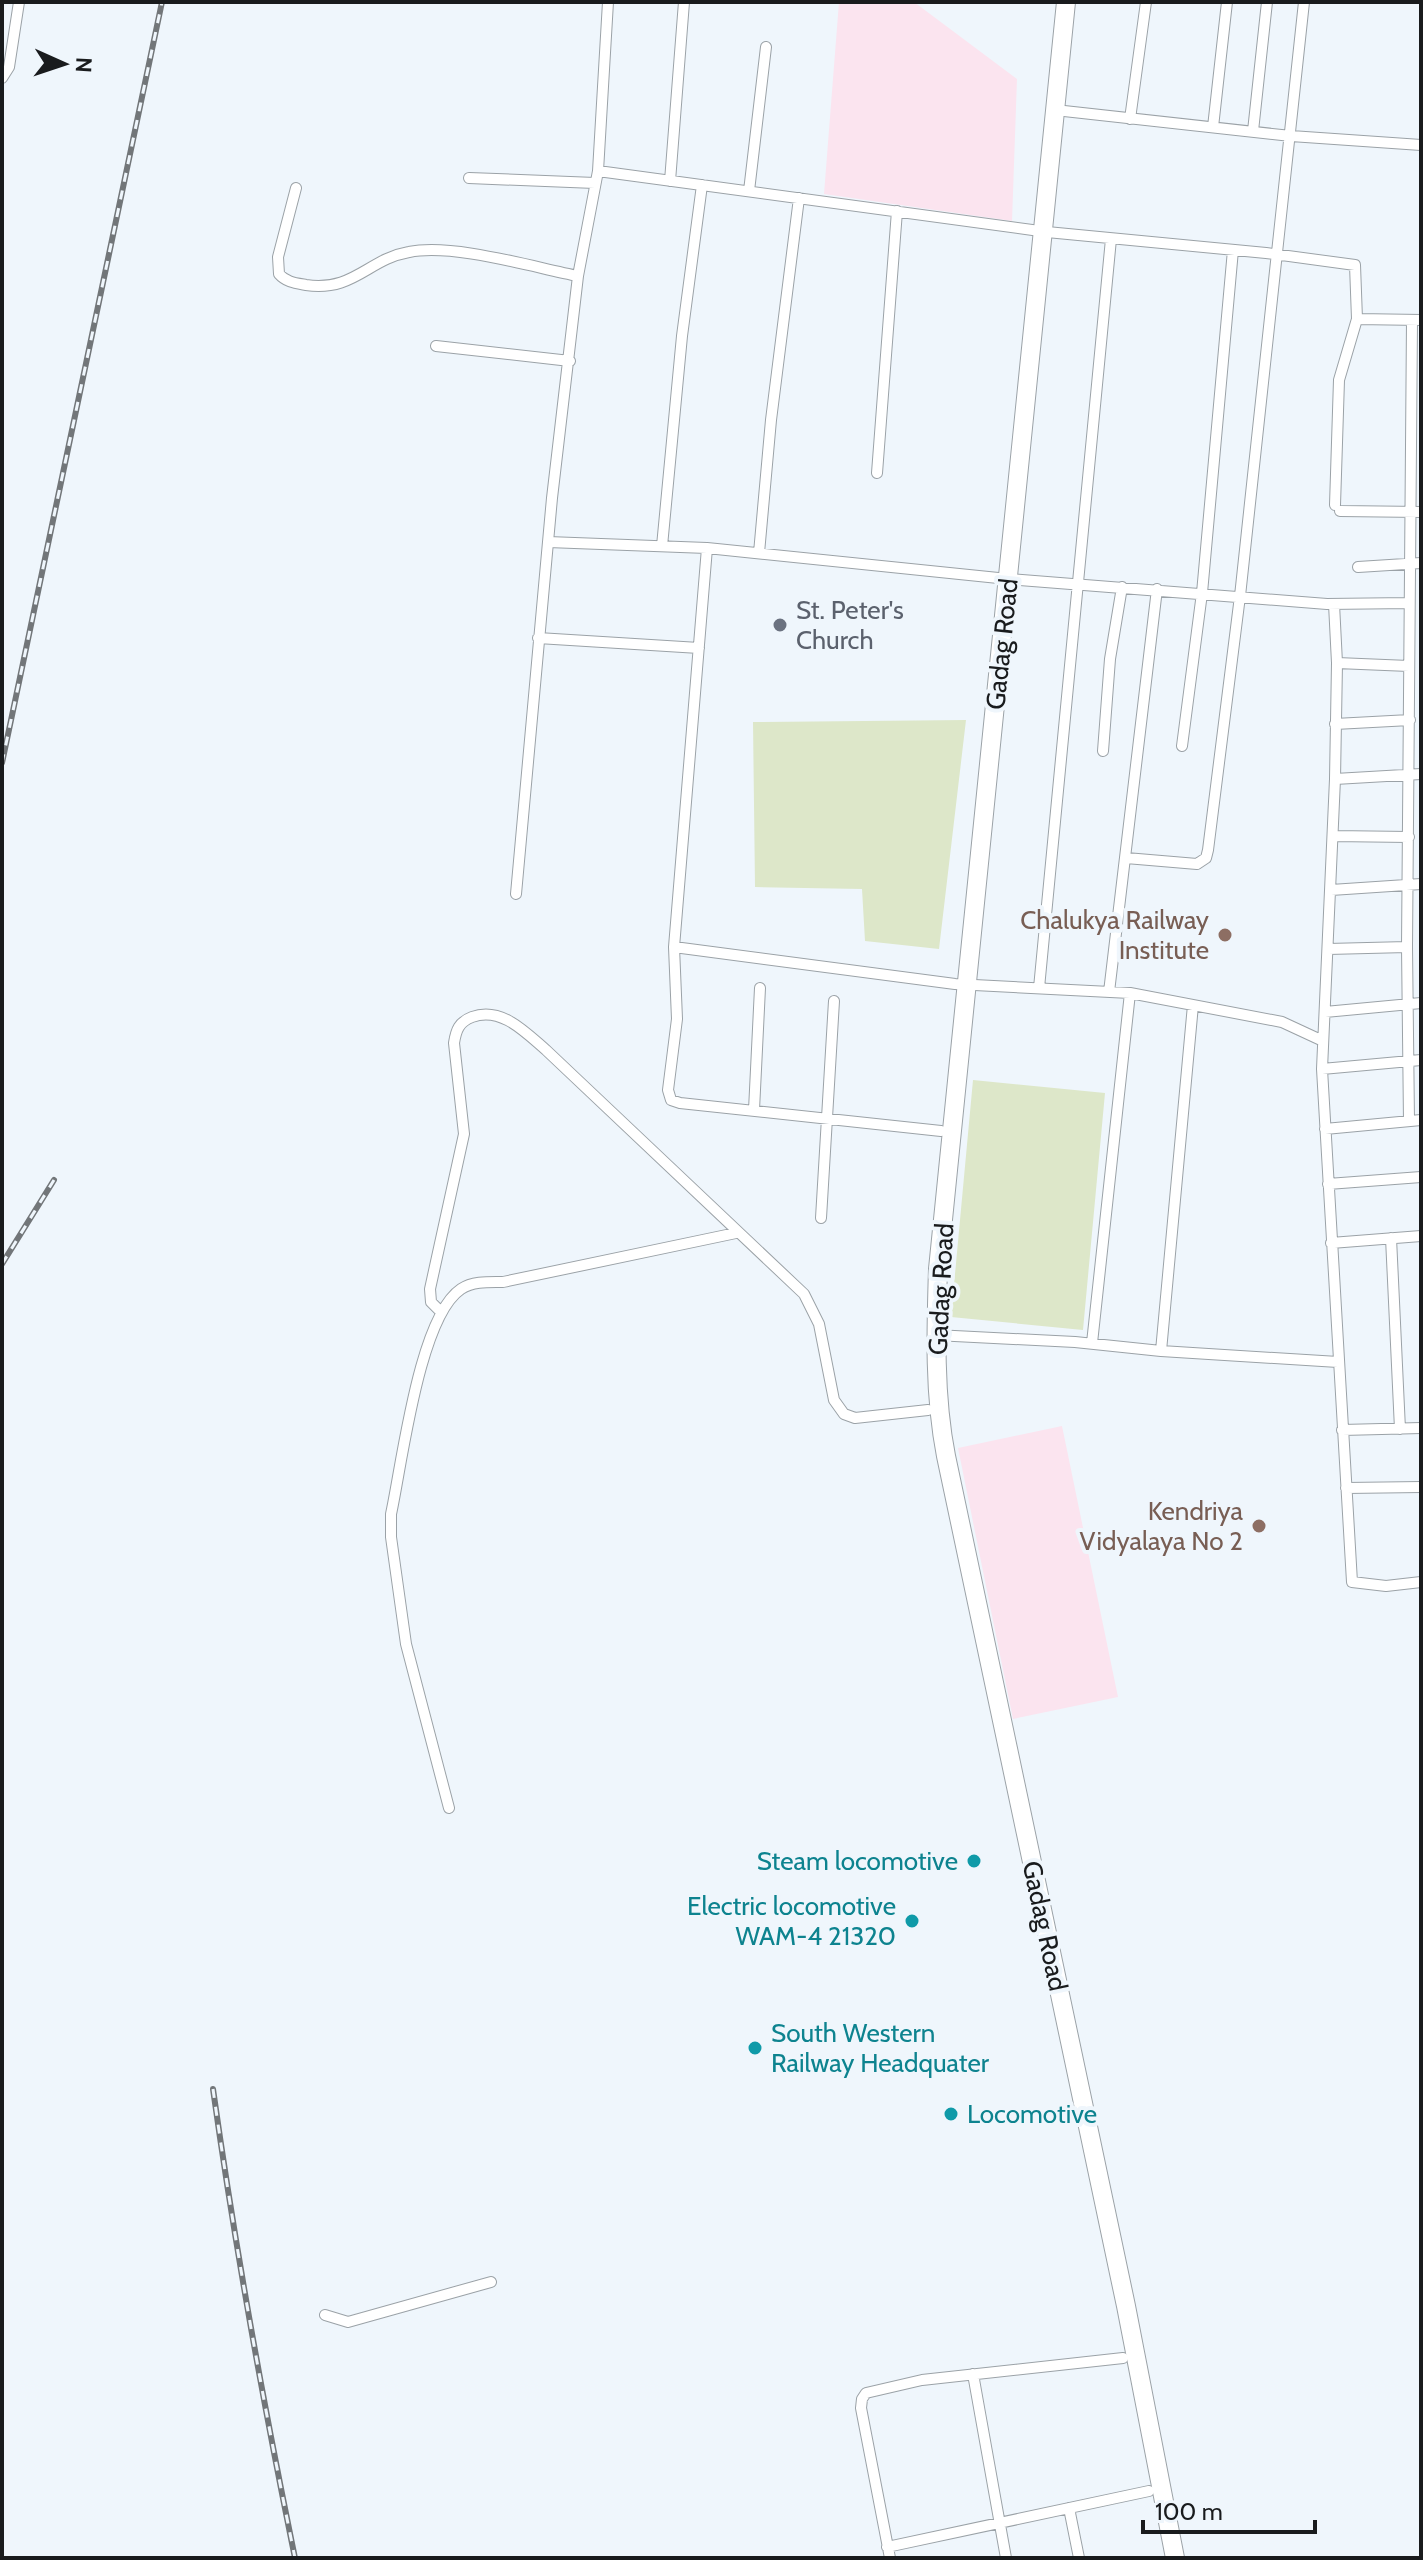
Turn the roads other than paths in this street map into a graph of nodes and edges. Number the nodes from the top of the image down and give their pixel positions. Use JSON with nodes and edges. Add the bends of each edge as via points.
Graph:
{"nodes":[{"id":1,"x":19,"y":2,"type":"edge"},
{"id":2,"x":608,"y":2,"type":"edge"},
{"id":3,"x":684,"y":2,"type":"edge"},
{"id":4,"x":1054,"y":2,"type":"edge"},
{"id":5,"x":1066,"y":2,"type":"edge"},
{"id":6,"x":1146,"y":2,"type":"edge"},
{"id":7,"x":1227,"y":2,"type":"edge"},
{"id":8,"x":1267,"y":2,"type":"edge"},
{"id":9,"x":1304,"y":2,"type":"edge"},
{"id":10,"x":2,"y":27,"type":"edge"},
{"id":11,"x":14,"y":29,"type":"junction"},
{"id":12,"x":766,"y":47,"type":"dead end"},
{"id":13,"x":2,"y":78,"type":"edge"},
{"id":14,"x":1055,"y":110,"type":"junction"},
{"id":15,"x":1130,"y":119,"type":"junction"},
{"id":16,"x":1213,"y":127,"type":"junction"},
{"id":17,"x":1253,"y":131,"type":"junction"},
{"id":18,"x":1291,"y":136,"type":"junction"},
{"id":19,"x":1421,"y":145,"type":"edge"},
{"id":20,"x":598,"y":171,"type":"junction"},
{"id":21,"x":469,"y":178,"type":"dead end"},
{"id":22,"x":670,"y":181,"type":"junction"},
{"id":23,"x":595,"y":183,"type":"junction"},
{"id":24,"x":702,"y":185,"type":"junction"},
{"id":25,"x":296,"y":188,"type":"dead end"},
{"id":26,"x":749,"y":191,"type":"junction"},
{"id":27,"x":799,"y":198,"type":"junction"},
{"id":28,"x":897,"y":211,"type":"junction"},
{"id":29,"x":1037,"y":230,"type":"junction"},
{"id":30,"x":1111,"y":239,"type":"junction"},
{"id":31,"x":1233,"y":250,"type":"junction"},
{"id":32,"x":1277,"y":255,"type":"junction"},
{"id":33,"x":578,"y":276,"type":"junction"},
{"id":34,"x":1357,"y":319,"type":"junction"},
{"id":35,"x":1416,"y":321,"type":"edge"},
{"id":36,"x":436,"y":346,"type":"dead end"},
{"id":37,"x":570,"y":361,"type":"junction"},
{"id":38,"x":1416,"y":417,"type":"edge"},
{"id":39,"x":877,"y":473,"type":"dead end"},
{"id":40,"x":1415,"y":512,"type":"edge"},
{"id":41,"x":548,"y":542,"type":"junction"},
{"id":42,"x":662,"y":546,"type":"junction"},
{"id":43,"x":707,"y":548,"type":"junction"},
{"id":44,"x":759,"y":553,"type":"junction"},
{"id":45,"x":1415,"y":563,"type":"edge"},
{"id":46,"x":1358,"y":567,"type":"dead end"},
{"id":47,"x":1002,"y":578,"type":"junction"},
{"id":48,"x":1076,"y":583,"type":"junction"},
{"id":49,"x":1122,"y":587,"type":"junction"},
{"id":50,"x":1157,"y":589,"type":"junction"},
{"id":51,"x":1202,"y":593,"type":"junction"},
{"id":52,"x":1240,"y":596,"type":"junction"},
{"id":53,"x":1409,"y":603,"type":"junction"},
{"id":54,"x":1334,"y":604,"type":"junction"},
{"id":55,"x":538,"y":638,"type":"junction"},
{"id":56,"x":699,"y":648,"type":"junction"},
{"id":57,"x":1337,"y":663,"type":"junction"},
{"id":58,"x":1409,"y":666,"type":"junction"},
{"id":59,"x":1410,"y":720,"type":"junction"},
{"id":60,"x":1335,"y":724,"type":"junction"},
{"id":61,"x":1182,"y":746,"type":"dead end"},
{"id":62,"x":1103,"y":751,"type":"dead end"},
{"id":63,"x":1416,"y":774,"type":"edge"},
{"id":64,"x":1335,"y":779,"type":"junction"},
{"id":65,"x":1333,"y":836,"type":"junction"},
{"id":66,"x":1409,"y":837,"type":"junction"},
{"id":67,"x":1126,"y":858,"type":"junction"},
{"id":68,"x":1421,"y":884,"type":"edge"},
{"id":69,"x":1409,"y":885,"type":"junction"},
{"id":70,"x":1331,"y":890,"type":"junction"},
{"id":71,"x":516,"y":894,"type":"dead end"},
{"id":72,"x":674,"y":947,"type":"junction"},
{"id":73,"x":1407,"y":947,"type":"junction"},
{"id":74,"x":1328,"y":949,"type":"junction"},
{"id":75,"x":961,"y":985,"type":"junction"},
{"id":76,"x":760,"y":988,"type":"dead end"},
{"id":77,"x":1039,"y":988,"type":"junction"},
{"id":78,"x":1109,"y":992,"type":"junction"},
{"id":79,"x":1130,"y":993,"type":"junction"},
{"id":80,"x":834,"y":1001,"type":"dead end"},
{"id":81,"x":1421,"y":1003,"type":"edge"},
{"id":82,"x":1193,"y":1005,"type":"junction"},
{"id":83,"x":1407,"y":1005,"type":"junction"},
{"id":84,"x":1325,"y":1012,"type":"junction"},
{"id":85,"x":1323,"y":1041,"type":"junction"},
{"id":86,"x":1421,"y":1060,"type":"edge"},
{"id":87,"x":1407,"y":1061,"type":"junction"},
{"id":88,"x":1322,"y":1069,"type":"junction"},
{"id":89,"x":754,"y":1110,"type":"junction"},
{"id":90,"x":827,"y":1117,"type":"junction"},
{"id":91,"x":1421,"y":1120,"type":"edge"},
{"id":92,"x":1409,"y":1121,"type":"junction"},
{"id":93,"x":1325,"y":1129,"type":"junction"},
{"id":94,"x":941,"y":1131,"type":"junction"},
{"id":95,"x":1421,"y":1177,"type":"edge"},
{"id":96,"x":1328,"y":1184,"type":"junction"},
{"id":97,"x":821,"y":1218,"type":"dead end"},
{"id":98,"x":736,"y":1233,"type":"junction"},
{"id":99,"x":1421,"y":1236,"type":"edge"},
{"id":100,"x":1391,"y":1238,"type":"junction"},
{"id":101,"x":1331,"y":1243,"type":"junction"},
{"id":102,"x":441,"y":1312,"type":"junction"},
{"id":103,"x":935,"y":1335,"type":"junction"},
{"id":104,"x":1092,"y":1343,"type":"junction"},
{"id":105,"x":1161,"y":1351,"type":"junction"},
{"id":106,"x":1338,"y":1362,"type":"junction"},
{"id":107,"x":928,"y":1410,"type":"junction"},
{"id":108,"x":1421,"y":1428,"type":"edge"},
{"id":109,"x":1400,"y":1429,"type":"junction"},
{"id":110,"x":1342,"y":1430,"type":"junction"},
{"id":111,"x":1421,"y":1487,"type":"edge"},
{"id":112,"x":1346,"y":1488,"type":"junction"},
{"id":113,"x":1421,"y":1582,"type":"edge"},
{"id":114,"x":449,"y":1808,"type":"dead end"},
{"id":115,"x":491,"y":2282,"type":"dead end"},
{"id":116,"x":325,"y":2315,"type":"dead end"},
{"id":117,"x":1123,"y":2358,"type":"junction"},
{"id":118,"x":973,"y":2374,"type":"junction"},
{"id":119,"x":1149,"y":2491,"type":"junction"},
{"id":120,"x":1069,"y":2508,"type":"junction"},
{"id":121,"x":999,"y":2524,"type":"junction"},
{"id":122,"x":888,"y":2552,"type":"edge"},
{"id":123,"x":1006,"y":2558,"type":"edge"},
{"id":124,"x":1079,"y":2558,"type":"edge"},
{"id":125,"x":1163,"y":2558,"type":"edge"},
{"id":126,"x":1175,"y":2558,"type":"edge"}],
"edges":[{"from":1,"to":11,"type":"street"},
{"from":2,"to":20,"type":"street"},
{"from":3,"to":22,"type":"street"},
{"from":4,"to":29,"type":"highway","name":"Gadag Road"},
{"from":5,"to":14,"type":"highway","name":"Gadag Road"},
{"from":6,"to":15,"type":"street"},
{"from":7,"to":16,"type":"street"},
{"from":8,"to":17,"type":"street"},
{"from":9,"to":18,"type":"street"},
{"from":10,"to":11,"type":"street"},
{"from":11,"to":13,"type":"street","via":[[9,67]]},
{"from":12,"to":26,"type":"street"},
{"from":14,"to":15,"type":"street"},
{"from":14,"to":29,"type":"highway","name":"Gadag Road"},
{"from":15,"to":16,"type":"street"},
{"from":16,"to":17,"type":"street"},
{"from":17,"to":18,"type":"street"},
{"from":18,"to":19,"type":"street"},
{"from":18,"to":32,"type":"street"},
{"from":20,"to":22,"type":"street"},
{"from":20,"to":23,"type":"street"},
{"from":21,"to":23,"type":"street"},
{"from":22,"to":24,"type":"street"},
{"from":23,"to":33,"type":"street"},
{"from":24,"to":26,"type":"street"},
{"from":24,"to":42,"type":"street"},
{"from":25,"to":33,"type":"street","via":[[278,257],[279,274],[287,281],[343,284],[407,252],[449,252]]},
{"from":26,"to":27,"type":"street"},
{"from":27,"to":28,"type":"street"},
{"from":27,"to":44,"type":"street"},
{"from":28,"to":29,"type":"street"},
{"from":28,"to":39,"type":"street"},
{"from":29,"to":30,"type":"street"},
{"from":29,"to":47,"type":"highway","name":"Gadag Road"},
{"from":30,"to":31,"type":"street"},
{"from":30,"to":48,"type":"street"},
{"from":31,"to":32,"type":"street"},
{"from":31,"to":51,"type":"street"},
{"from":32,"to":34,"type":"street","via":[[1355,265]]},
{"from":32,"to":52,"type":"street"},
{"from":33,"to":37,"type":"street"},
{"from":34,"to":35,"type":"street"},
{"from":34,"to":40,"type":"street","via":[[1339,380],[1338,508]]},
{"from":35,"to":38,"type":"street"},
{"from":36,"to":37,"type":"street"},
{"from":37,"to":41,"type":"street"},
{"from":38,"to":40,"type":"street"},
{"from":40,"to":45,"type":"street"},
{"from":41,"to":42,"type":"street"},
{"from":41,"to":55,"type":"street"},
{"from":42,"to":43,"type":"street"},
{"from":43,"to":44,"type":"street"},
{"from":43,"to":56,"type":"street"},
{"from":44,"to":47,"type":"street"},
{"from":45,"to":46,"type":"street"},
{"from":45,"to":53,"type":"street"},
{"from":47,"to":48,"type":"street"},
{"from":47,"to":75,"type":"highway","name":"Gadag Road"},
{"from":48,"to":49,"type":"street"},
{"from":48,"to":77,"type":"street"},
{"from":49,"to":50,"type":"street"},
{"from":49,"to":62,"type":"street"},
{"from":50,"to":51,"type":"street"},
{"from":50,"to":67,"type":"street"},
{"from":51,"to":52,"type":"street"},
{"from":51,"to":61,"type":"street"},
{"from":52,"to":54,"type":"street"},
{"from":52,"to":67,"type":"street","via":[[1206,858],[1187,864]]},
{"from":53,"to":54,"type":"street"},
{"from":53,"to":58,"type":"street"},
{"from":54,"to":57,"type":"street"},
{"from":55,"to":56,"type":"street"},
{"from":55,"to":71,"type":"street"},
{"from":56,"to":72,"type":"street"},
{"from":57,"to":58,"type":"street"},
{"from":57,"to":60,"type":"street"},
{"from":58,"to":59,"type":"street"},
{"from":59,"to":60,"type":"street"},
{"from":59,"to":63,"type":"street"},
{"from":60,"to":64,"type":"street"},
{"from":63,"to":64,"type":"street"},
{"from":63,"to":66,"type":"street"},
{"from":64,"to":65,"type":"street"},
{"from":65,"to":66,"type":"street"},
{"from":65,"to":70,"type":"street"},
{"from":66,"to":69,"type":"street"},
{"from":67,"to":78,"type":"street"},
{"from":68,"to":69,"type":"street"},
{"from":69,"to":70,"type":"street"},
{"from":69,"to":73,"type":"street"},
{"from":70,"to":74,"type":"street"},
{"from":72,"to":75,"type":"street"},
{"from":72,"to":89,"type":"street","via":[[677,1019],[669,1096],[680,1103]]},
{"from":73,"to":74,"type":"street"},
{"from":73,"to":83,"type":"street"},
{"from":74,"to":84,"type":"street"},
{"from":75,"to":77,"type":"street"},
{"from":75,"to":94,"type":"highway","name":"Gadag Road"},
{"from":75,"to":103,"type":"highway","name":"Gadag Road"},
{"from":76,"to":89,"type":"street"},
{"from":77,"to":78,"type":"street"},
{"from":78,"to":79,"type":"street"},
{"from":79,"to":82,"type":"street"},
{"from":79,"to":104,"type":"street"},
{"from":80,"to":90,"type":"street"},
{"from":81,"to":83,"type":"street"},
{"from":82,"to":85,"type":"street","via":[[1282,1022]]},
{"from":82,"to":105,"type":"street"},
{"from":83,"to":84,"type":"street"},
{"from":83,"to":87,"type":"street"},
{"from":84,"to":85,"type":"street"},
{"from":85,"to":88,"type":"street"},
{"from":86,"to":87,"type":"street"},
{"from":87,"to":88,"type":"street"},
{"from":87,"to":92,"type":"street"},
{"from":88,"to":93,"type":"street"},
{"from":89,"to":90,"type":"street"},
{"from":90,"to":94,"type":"street"},
{"from":90,"to":97,"type":"street"},
{"from":91,"to":92,"type":"street"},
{"from":92,"to":93,"type":"street"},
{"from":93,"to":96,"type":"street"},
{"from":94,"to":107,"type":"highway","name":"Gadag Road","via":[[926,1268]]},
{"from":95,"to":96,"type":"street"},
{"from":96,"to":101,"type":"street"},
{"from":98,"to":102,"type":"street","via":[[466,1286]]},
{"from":98,"to":102,"type":"street","via":[[546,1050],[507,1019],[494,1014],[468,1018],[460,1024],[454,1043],[464,1134],[430,1289],[431,1302]]},
{"from":98,"to":107,"type":"street","via":[[804,1294],[813,1309],[838,1408],[855,1418]]},
{"from":99,"to":100,"type":"street"},
{"from":100,"to":101,"type":"street"},
{"from":100,"to":109,"type":"street"},
{"from":101,"to":106,"type":"street"},
{"from":102,"to":114,"type":"street","via":[[420,1367],[391,1537],[406,1644]]},
{"from":103,"to":104,"type":"street"},
{"from":103,"to":126,"type":"highway","name":"Gadag Road","via":[[946,1456]]},
{"from":104,"to":105,"type":"street"},
{"from":105,"to":106,"type":"street"},
{"from":106,"to":110,"type":"street"},
{"from":107,"to":117,"type":"highway","name":"Gadag Road"},
{"from":108,"to":109,"type":"street"},
{"from":109,"to":110,"type":"street"},
{"from":110,"to":112,"type":"street"},
{"from":111,"to":112,"type":"street"},
{"from":112,"to":113,"type":"street","via":[[1352,1582]]},
{"from":115,"to":116,"type":"street","via":[[348,2322]]},
{"from":117,"to":118,"type":"street"},
{"from":117,"to":119,"type":"highway","name":"Gadag Road"},
{"from":118,"to":121,"type":"street"},
{"from":118,"to":122,"type":"street","via":[[870,2391],[862,2399]]},
{"from":119,"to":120,"type":"street"},
{"from":119,"to":125,"type":"highway","name":"Gadag Road"},
{"from":120,"to":121,"type":"street"},
{"from":120,"to":124,"type":"street"},
{"from":121,"to":122,"type":"street"},
{"from":121,"to":123,"type":"street"}]}
